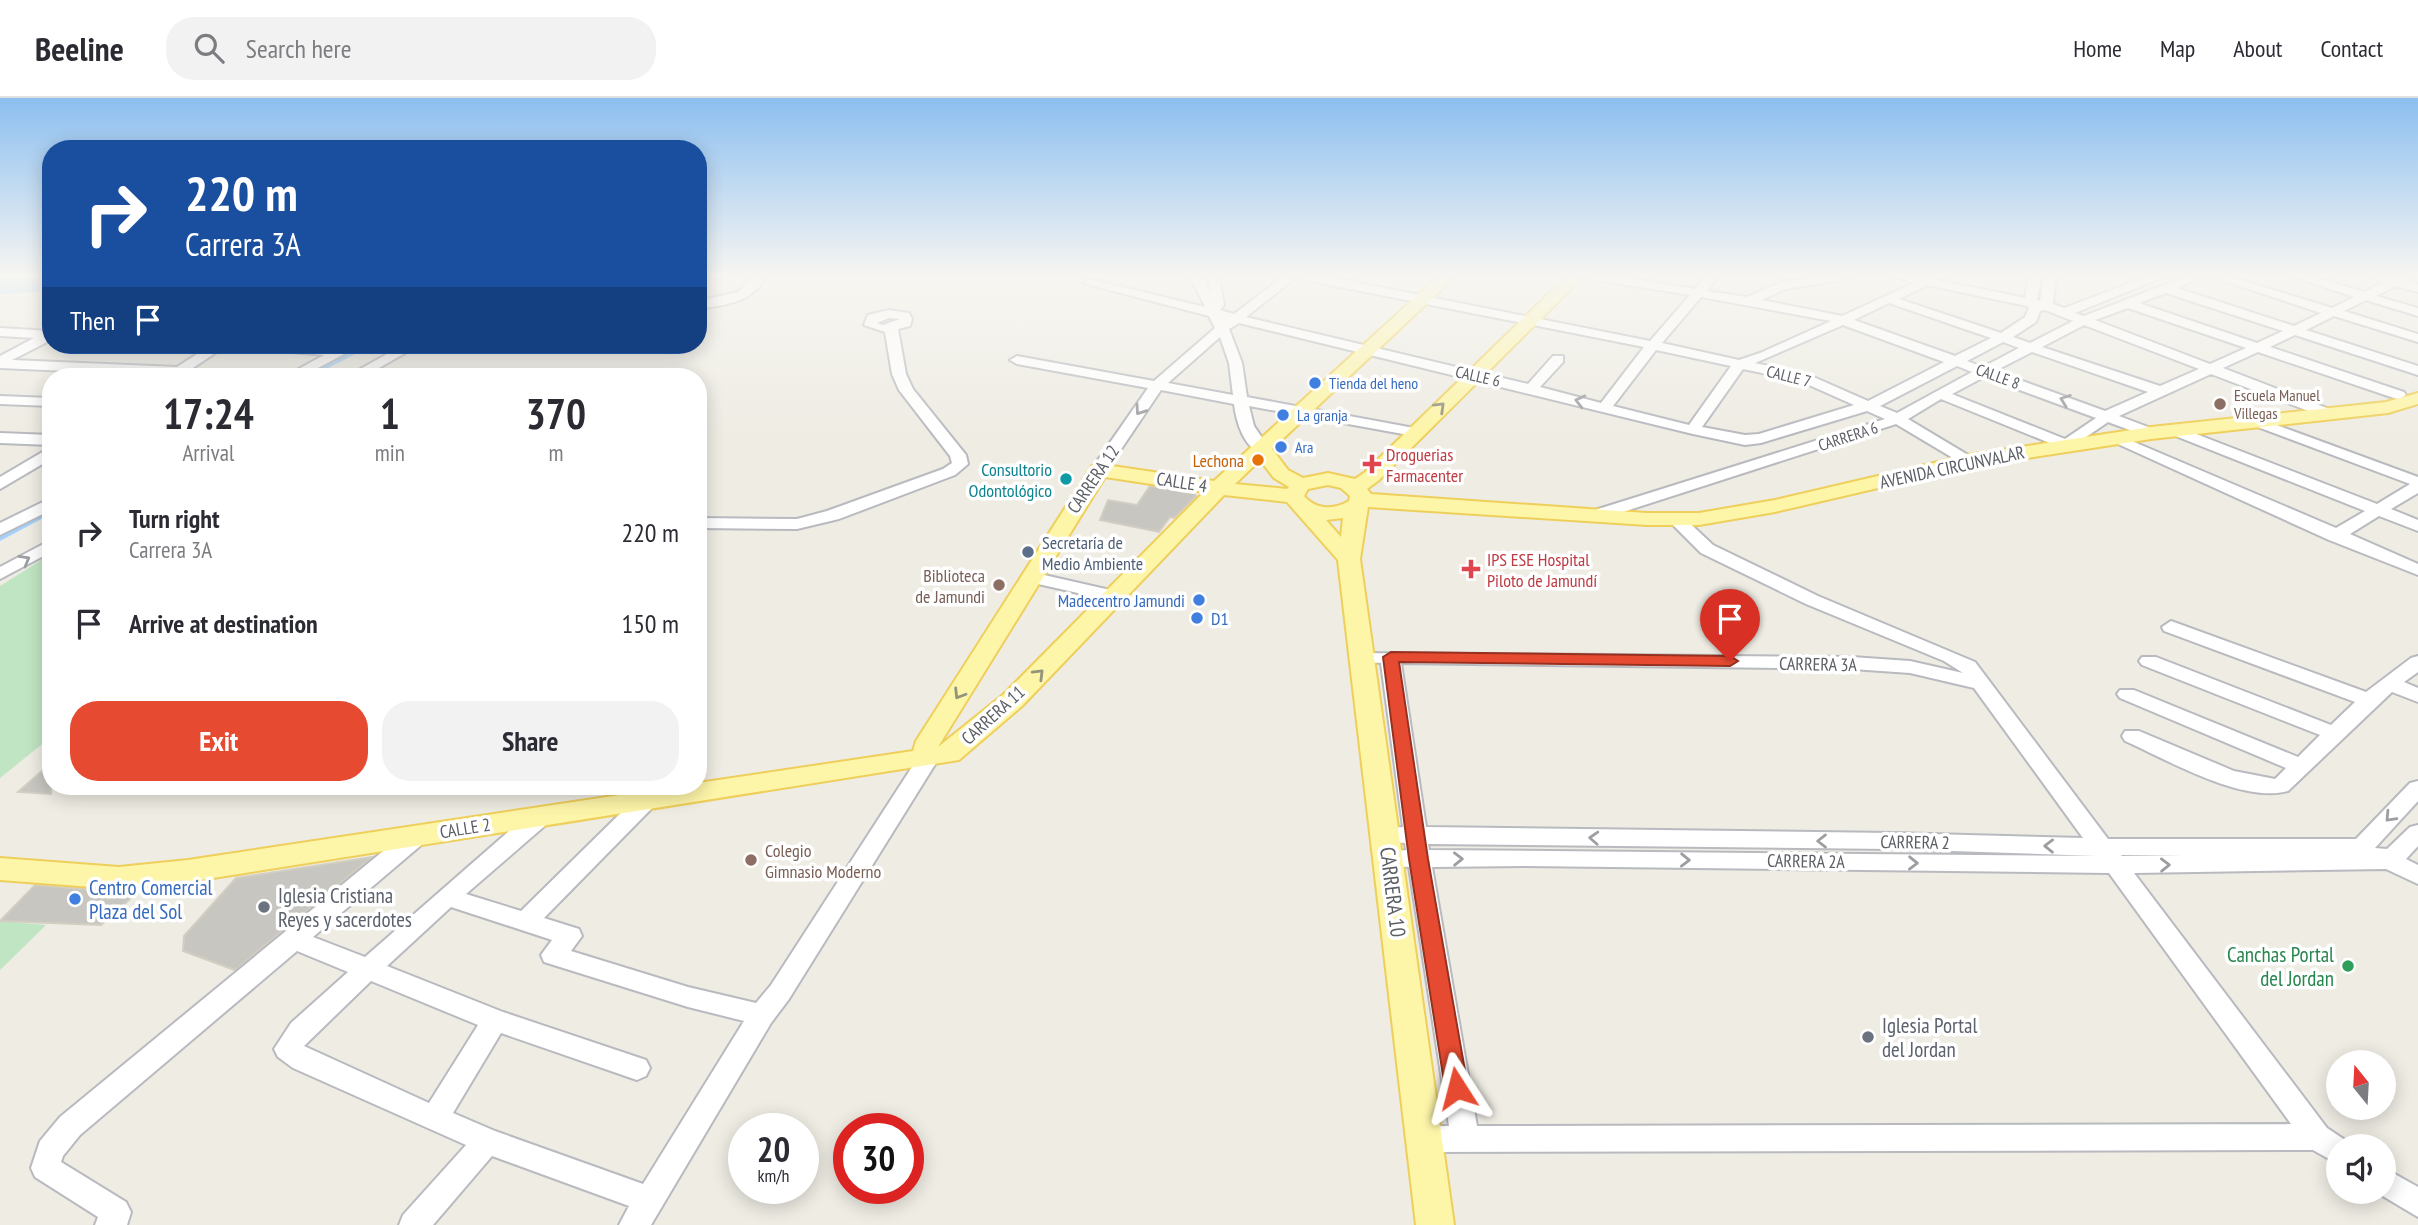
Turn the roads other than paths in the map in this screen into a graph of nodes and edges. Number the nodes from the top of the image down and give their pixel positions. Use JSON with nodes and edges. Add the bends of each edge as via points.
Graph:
{"nodes":[{"id":1,"x":891,"y":328,"type":"dead end"},
{"id":2,"x":1223,"y":328,"type":"joint"},
{"id":3,"x":1277,"y":329,"type":"edge"},
{"id":4,"x":1391,"y":329,"type":"edge"},
{"id":5,"x":1522,"y":329,"type":"edge"},
{"id":6,"x":1577,"y":329,"type":"edge"},
{"id":7,"x":1667,"y":329,"type":"edge"},
{"id":8,"x":1824,"y":329,"type":"edge"},
{"id":9,"x":1867,"y":329,"type":"edge"},
{"id":10,"x":1975,"y":329,"type":"edge"},
{"id":11,"x":2016,"y":329,"type":"edge"},
{"id":12,"x":2067,"y":329,"type":"edge"},
{"id":13,"x":2103,"y":329,"type":"edge"},
{"id":14,"x":2203,"y":329,"type":"edge"},
{"id":15,"x":2293,"y":329,"type":"edge"},
{"id":16,"x":2300,"y":329,"type":"edge"},
{"id":17,"x":2387,"y":329,"type":"edge"},
{"id":18,"x":2297,"y":330,"type":"junction"},
{"id":19,"x":0,"y":332,"type":"edge"},
{"id":20,"x":42,"y":335,"type":"edge"},
{"id":21,"x":2002,"y":338,"type":"junction"},
{"id":22,"x":2418,"y":338,"type":"edge"},
{"id":23,"x":42,"y":339,"type":"edge"},
{"id":24,"x":1653,"y":345,"type":"junction"},
{"id":25,"x":2029,"y":347,"type":"junction"},
{"id":26,"x":2258,"y":347,"type":"junction"},
{"id":27,"x":1367,"y":351,"type":"junction"},
{"id":28,"x":206,"y":354,"type":"edge"},
{"id":29,"x":335,"y":354,"type":"edge"},
{"id":30,"x":395,"y":354,"type":"edge"},
{"id":31,"x":1017,"y":359,"type":"dead end"},
{"id":32,"x":1558,"y":359,"type":"dead end"},
{"id":33,"x":0,"y":362,"type":"edge"},
{"id":34,"x":1958,"y":362,"type":"junction"},
{"id":35,"x":1739,"y":364,"type":"junction"},
{"id":36,"x":2211,"y":367,"type":"junction"},
{"id":37,"x":88,"y":368,"type":"edge"},
{"id":38,"x":185,"y":368,"type":"edge"},
{"id":39,"x":308,"y":368,"type":"edge"},
{"id":40,"x":370,"y":368,"type":"edge"},
{"id":41,"x":1984,"y":371,"type":"junction"},
{"id":42,"x":2418,"y":371,"type":"edge"},
{"id":43,"x":1474,"y":374,"type":"junction"},
{"id":44,"x":1157,"y":385,"type":"junction"},
{"id":45,"x":2418,"y":387,"type":"edge"},
{"id":46,"x":1531,"y":389,"type":"junction"},
{"id":47,"x":2160,"y":391,"type":"junction"},
{"id":48,"x":1940,"y":394,"type":"junction"},
{"id":49,"x":2399,"y":395,"type":"junction"},
{"id":50,"x":2418,"y":398,"type":"edge"},
{"id":51,"x":0,"y":400,"type":"edge"},
{"id":52,"x":1239,"y":400,"type":"junction"},
{"id":53,"x":42,"y":402,"type":"edge"},
{"id":54,"x":1870,"y":405,"type":"junction"},
{"id":55,"x":1605,"y":407,"type":"junction"},
{"id":56,"x":2364,"y":408,"type":"junction"},
{"id":57,"x":1302,"y":410,"type":"junction"},
{"id":58,"x":2327,"y":413,"type":"junction"},
{"id":59,"x":2109,"y":415,"type":"junction"},
{"id":60,"x":1898,"y":419,"type":"junction"},
{"id":61,"x":2252,"y":420,"type":"junction"},
{"id":62,"x":1693,"y":430,"type":"junction"},
{"id":63,"x":2173,"y":430,"type":"junction"},
{"id":64,"x":1414,"y":432,"type":"junction"},
{"id":65,"x":2151,"y":433,"type":"junction"},
{"id":66,"x":0,"y":438,"type":"edge"},
{"id":67,"x":2115,"y":439,"type":"junction"},
{"id":68,"x":42,"y":440,"type":"edge"},
{"id":69,"x":2067,"y":445,"type":"junction"},
{"id":70,"x":1261,"y":448,"type":"junction"},
{"id":71,"x":42,"y":458,"type":"edge"},
{"id":72,"x":1968,"y":461,"type":"junction"},
{"id":73,"x":1099,"y":470,"type":"junction"},
{"id":74,"x":2,"y":482,"type":"edge"},
{"id":75,"x":2418,"y":484,"type":"edge"},
{"id":76,"x":1219,"y":488,"type":"junction"},
{"id":77,"x":1298,"y":495,"type":"junction"},
{"id":78,"x":1357,"y":496,"type":"junction"},
{"id":79,"x":42,"y":508,"type":"edge"},
{"id":80,"x":2376,"y":510,"type":"junction"},
{"id":81,"x":1598,"y":515,"type":"junction"},
{"id":82,"x":1675,"y":519,"type":"junction"},
{"id":83,"x":707,"y":523,"type":"edge"},
{"id":84,"x":2418,"y":526,"type":"edge"},
{"id":85,"x":2,"y":528,"type":"edge"},
{"id":86,"x":2335,"y":536,"type":"junction"},
{"id":87,"x":42,"y":550,"type":"edge"},
{"id":88,"x":1349,"y":559,"type":"junction"},
{"id":89,"x":2418,"y":570,"type":"edge"},
{"id":90,"x":0,"y":574,"type":"edge"},
{"id":91,"x":1031,"y":576,"type":"junction"},
{"id":92,"x":1113,"y":596,"type":"junction"},
{"id":93,"x":2171,"y":627,"type":"dead end"},
{"id":94,"x":1376,"y":657,"type":"junction"},
{"id":95,"x":2149,"y":661,"type":"dead end"},
{"id":96,"x":2418,"y":662,"type":"edge"},
{"id":97,"x":1981,"y":683,"type":"junction"},
{"id":98,"x":2389,"y":683,"type":"junction"},
{"id":99,"x":2127,"y":694,"type":"dead end"},
{"id":100,"x":2418,"y":696,"type":"edge"},
{"id":101,"x":2369,"y":700,"type":"junction"},
{"id":102,"x":2333,"y":733,"type":"junction"},
{"id":103,"x":2132,"y":736,"type":"dead end"},
{"id":104,"x":928,"y":758,"type":"junction"},
{"id":105,"x":2301,"y":766,"type":"junction"},
{"id":106,"x":2418,"y":788,"type":"edge"},
{"id":107,"x":707,"y":792,"type":"edge"},
{"id":108,"x":685,"y":795,"type":"edge"},
{"id":109,"x":646,"y":801,"type":"junction"},
{"id":110,"x":540,"y":817,"type":"junction"},
{"id":111,"x":2418,"y":833,"type":"edge"},
{"id":112,"x":418,"y":835,"type":"junction"},
{"id":113,"x":2362,"y":846,"type":"junction"},
{"id":114,"x":1403,"y":847,"type":"junction"},
{"id":115,"x":2107,"y":856,"type":"junction"},
{"id":116,"x":2390,"y":860,"type":"junction"},
{"id":117,"x":0,"y":869,"type":"edge"},
{"id":118,"x":2418,"y":875,"type":"edge"},
{"id":119,"x":447,"y":897,"type":"junction"},
{"id":120,"x":526,"y":921,"type":"junction"},
{"id":121,"x":293,"y":939,"type":"junction"},
{"id":122,"x":369,"y":969,"type":"junction"},
{"id":123,"x":762,"y":1015,"type":"junction"},
{"id":124,"x":495,"y":1020,"type":"junction"},
{"id":125,"x":637,"y":1068,"type":"dead end"},
{"id":126,"x":435,"y":1118,"type":"junction"},
{"id":127,"x":1465,"y":1138,"type":"junction"},
{"id":128,"x":1424,"y":1139,"type":"junction"},
{"id":129,"x":487,"y":1141,"type":"junction"},
{"id":130,"x":2326,"y":1141,"type":"edge"},
{"id":131,"x":2326,"y":1144,"type":"edge"},
{"id":132,"x":2396,"y":1189,"type":"edge"},
{"id":133,"x":649,"y":1200,"type":"junction"},
{"id":134,"x":2418,"y":1203,"type":"edge"},
{"id":135,"x":110,"y":1225,"type":"edge"},
{"id":136,"x":414,"y":1225,"type":"edge"},
{"id":137,"x":634,"y":1225,"type":"edge"},
{"id":138,"x":1435,"y":1225,"type":"edge"}],
"edges":[{"from":1,"to":83,"type":"street","via":[[906,390],[958,455],[960,464],[950,472],[797,524]]},
{"from":2,"to":44,"type":"street","name":"CARRERA 12"},
{"from":2,"to":52,"type":"street","via":[[1233,354]]},
{"from":3,"to":27,"type":"street","name":"CALLE 6"},
{"from":4,"to":27,"type":"main road","name":"CARRERA 11"},
{"from":5,"to":43,"type":"main road"},
{"from":6,"to":24,"type":"street","name":"CALLE 7"},
{"from":7,"to":24,"type":"street"},
{"from":8,"to":35,"type":"street"},
{"from":9,"to":34,"type":"street","name":"CALLE 8"},
{"from":10,"to":21,"type":"street"},
{"from":11,"to":21,"type":"street"},
{"from":12,"to":25,"type":"street","name":"CARRERA 6"},
{"from":13,"to":36,"type":"street"},
{"from":14,"to":26,"type":"street"},
{"from":15,"to":18,"type":"street"},
{"from":16,"to":18,"type":"street"},
{"from":17,"to":22,"type":"street"},
{"from":18,"to":26,"type":"street"},
{"from":18,"to":42,"type":"street"},
{"from":19,"to":20,"type":"street"},
{"from":21,"to":25,"type":"street"},
{"from":21,"to":34,"type":"street"},
{"from":23,"to":33,"type":"street"},
{"from":24,"to":35,"type":"street","name":"CALLE 7"},
{"from":24,"to":55,"type":"street"},
{"from":25,"to":41,"type":"street","name":"CARRERA 6"},
{"from":25,"to":47,"type":"street"},
{"from":26,"to":36,"type":"street"},
{"from":26,"to":49,"type":"street"},
{"from":27,"to":43,"type":"street","name":"CALLE 6"},
{"from":27,"to":57,"type":"main road","name":"CARRERA 11"},
{"from":28,"to":38,"type":"street"},
{"from":29,"to":39,"type":"street"},
{"from":30,"to":40,"type":"street"},
{"from":31,"to":44,"type":"street"},
{"from":32,"to":46,"type":"street"},
{"from":33,"to":37,"type":"street"},
{"from":34,"to":41,"type":"street","name":"CALLE 8"},
{"from":34,"to":54,"type":"street"},
{"from":35,"to":54,"type":"street","name":"CALLE 7","via":[[1804,378]]},
{"from":35,"to":62,"type":"street"},
{"from":36,"to":47,"type":"street"},
{"from":36,"to":58,"type":"street"},
{"from":41,"to":48,"type":"street","name":"CARRERA 6"},
{"from":59,"to":41,"type":"street","name":"CALLE 8","one_way":true},
{"from":43,"to":46,"type":"street","name":"CALLE 6"},
{"from":64,"to":43,"type":"main road","one_way":true},
{"from":44,"to":52,"type":"street"},
{"from":44,"to":73,"type":"street","name":"CARRERA 12","one_way":true},
{"from":45,"to":49,"type":"main road","name":"AVENIDA CIRCUNVALAR"},
{"from":55,"to":46,"type":"street","name":"CALLE 6","one_way":true},
{"from":47,"to":59,"type":"street"},
{"from":48,"to":60,"type":"street","name":"CARRERA 6"},
{"from":48,"to":69,"type":"street"},
{"from":49,"to":56,"type":"main road","name":"AVENIDA CIRCUNVALAR"},
{"from":50,"to":56,"type":"main road","name":"AVENIDA CIRCUNVALAR"},
{"from":51,"to":53,"type":"street"},
{"from":52,"to":57,"type":"street"},
{"from":52,"to":70,"type":"street","via":[[1247,430]]},
{"from":54,"to":60,"type":"street","name":"CALLE 7"},
{"from":54,"to":62,"type":"street","name":"CALLE 6","via":[[1762,438],[1745,440]]},
{"from":55,"to":62,"type":"street","name":"CALLE 6"},
{"from":56,"to":58,"type":"main road","name":"AVENIDA CIRCUNVALAR"},
{"from":57,"to":64,"type":"street"},
{"from":57,"to":70,"type":"main road","name":"CARRERA 11"},
{"from":58,"to":61,"type":"main road","name":"AVENIDA CIRCUNVALAR"},
{"from":59,"to":65,"type":"street","name":"CALLE 8"},
{"from":59,"to":69,"type":"street"},
{"from":60,"to":72,"type":"street","name":"CALLE 7"},
{"from":60,"to":81,"type":"street","name":"CARRERA 6"},
{"from":61,"to":63,"type":"main road","name":"AVENIDA CIRCUNVALAR"},
{"from":61,"to":75,"type":"street"},
{"from":63,"to":65,"type":"main road","name":"AVENIDA CIRCUNVALAR"},
{"from":63,"to":80,"type":"street"},
{"from":64,"to":78,"type":"main road"},
{"from":65,"to":67,"type":"main road","name":"AVENIDA CIRCUNVALAR"},
{"from":66,"to":68,"type":"street"},
{"from":67,"to":69,"type":"main road","name":"AVENIDA CIRCUNVALAR"},
{"from":67,"to":86,"type":"street"},
{"from":69,"to":72,"type":"main road","name":"AVENIDA CIRCUNVALAR"},
{"from":70,"to":76,"type":"main road","name":"CARRERA 11"},
{"from":70,"to":77,"type":"main road"},
{"from":71,"to":74,"type":"street"},
{"from":72,"to":82,"type":"main road","name":"AVENIDA CIRCUNVALAR","via":[[1765,509]]},
{"from":73,"to":76,"type":"main road","name":"CALLE 4"},
{"from":73,"to":91,"type":"main road","name":"CARRERA 12"},
{"from":75,"to":80,"type":"street"},
{"from":76,"to":77,"type":"main road","name":"CALLE 4"},
{"from":76,"to":92,"type":"main road","name":"CARRERA 11"},
{"from":77,"to":78,"type":"main road","via":[[1328,479]]},
{"from":77,"to":78,"type":"main road","via":[[1312,511],[1335,513]]},
{"from":77,"to":88,"type":"main road"},
{"from":78,"to":81,"type":"main road","name":"AVENIDA CIRCUNVALAR"},
{"from":78,"to":88,"type":"main road","name":"CARRERA 10"},
{"from":79,"to":85,"type":"street"},
{"from":80,"to":84,"type":"street"},
{"from":80,"to":86,"type":"street"},
{"from":81,"to":82,"type":"main road","name":"AVENIDA CIRCUNVALAR"},
{"from":82,"to":97,"type":"street","via":[[1707,549],[1812,600],[1951,657],[1968,666]]},
{"from":86,"to":89,"type":"street"},
{"from":90,"to":87,"type":"street","one_way":true},
{"from":88,"to":94,"type":"main road","name":"CARRERA 10"},
{"from":91,"to":92,"type":"street"},
{"from":91,"to":104,"type":"main road","name":"CARRERA 12","one_way":true,"via":[[925,747]]},
{"from":104,"to":92,"type":"main road","name":"CARRERA 11","one_way":true,"via":[[950,754],[1013,700]]},
{"from":93,"to":101,"type":"street"},
{"from":94,"to":97,"type":"street","name":"CARRERA 3A","via":[[1852,663],[1910,667]]},
{"from":94,"to":114,"type":"main road","name":"CARRERA 10"},
{"from":95,"to":102,"type":"street"},
{"from":96,"to":98,"type":"street"},
{"from":97,"to":115,"type":"street"},
{"from":98,"to":100,"type":"street"},
{"from":98,"to":101,"type":"street"},
{"from":99,"to":105,"type":"street"},
{"from":101,"to":102,"type":"street"},
{"from":102,"to":105,"type":"street"},
{"from":103,"to":105,"type":"street","via":[[2259,786],[2280,786]]},
{"from":104,"to":107,"type":"main road","name":"CALLE 2"},
{"from":104,"to":123,"type":"street"},
{"from":106,"to":113,"type":"street","one_way":true},
{"from":108,"to":109,"type":"main road","name":"CALLE 2"},
{"from":109,"to":110,"type":"main road","name":"CALLE 2"},
{"from":109,"to":120,"type":"street"},
{"from":110,"to":112,"type":"main road","name":"CALLE 2"},
{"from":110,"to":119,"type":"street"},
{"from":111,"to":116,"type":"street"},
{"from":112,"to":117,"type":"main road","name":"CALLE 2","via":[[118,878]]},
{"from":112,"to":121,"type":"street"},
{"from":113,"to":115,"type":"street"},
{"from":113,"to":116,"type":"street"},
{"from":114,"to":115,"type":"street","name":"CARRERA 2A","via":[[1525,858]]},
{"from":114,"to":127,"type":"street"},
{"from":114,"to":128,"type":"main road","name":"CARRERA 10"},
{"from":115,"to":116,"type":"street","name":"CARRERA 2A","one_way":true},
{"from":115,"to":130,"type":"street"},
{"from":116,"to":118,"type":"street"},
{"from":119,"to":120,"type":"street"},
{"from":119,"to":122,"type":"street"},
{"from":120,"to":123,"type":"street","via":[[562,945],[688,997]]},
{"from":121,"to":122,"type":"street"},
{"from":121,"to":135,"type":"street","via":[[70,1126],[50,1150],[45,1168],[116,1212]]},
{"from":122,"to":124,"type":"street"},
{"from":122,"to":126,"type":"street","via":[[300,1031],[287,1049],[302,1060]]},
{"from":123,"to":133,"type":"street"},
{"from":124,"to":125,"type":"street"},
{"from":124,"to":126,"type":"street"},
{"from":126,"to":129,"type":"street"},
{"from":127,"to":128,"type":"street"},
{"from":127,"to":131,"type":"street"},
{"from":128,"to":138,"type":"main road","name":"CARRERA 10"},
{"from":129,"to":133,"type":"street"},
{"from":129,"to":136,"type":"street"},
{"from":132,"to":134,"type":"street"},
{"from":133,"to":137,"type":"street"}]}
